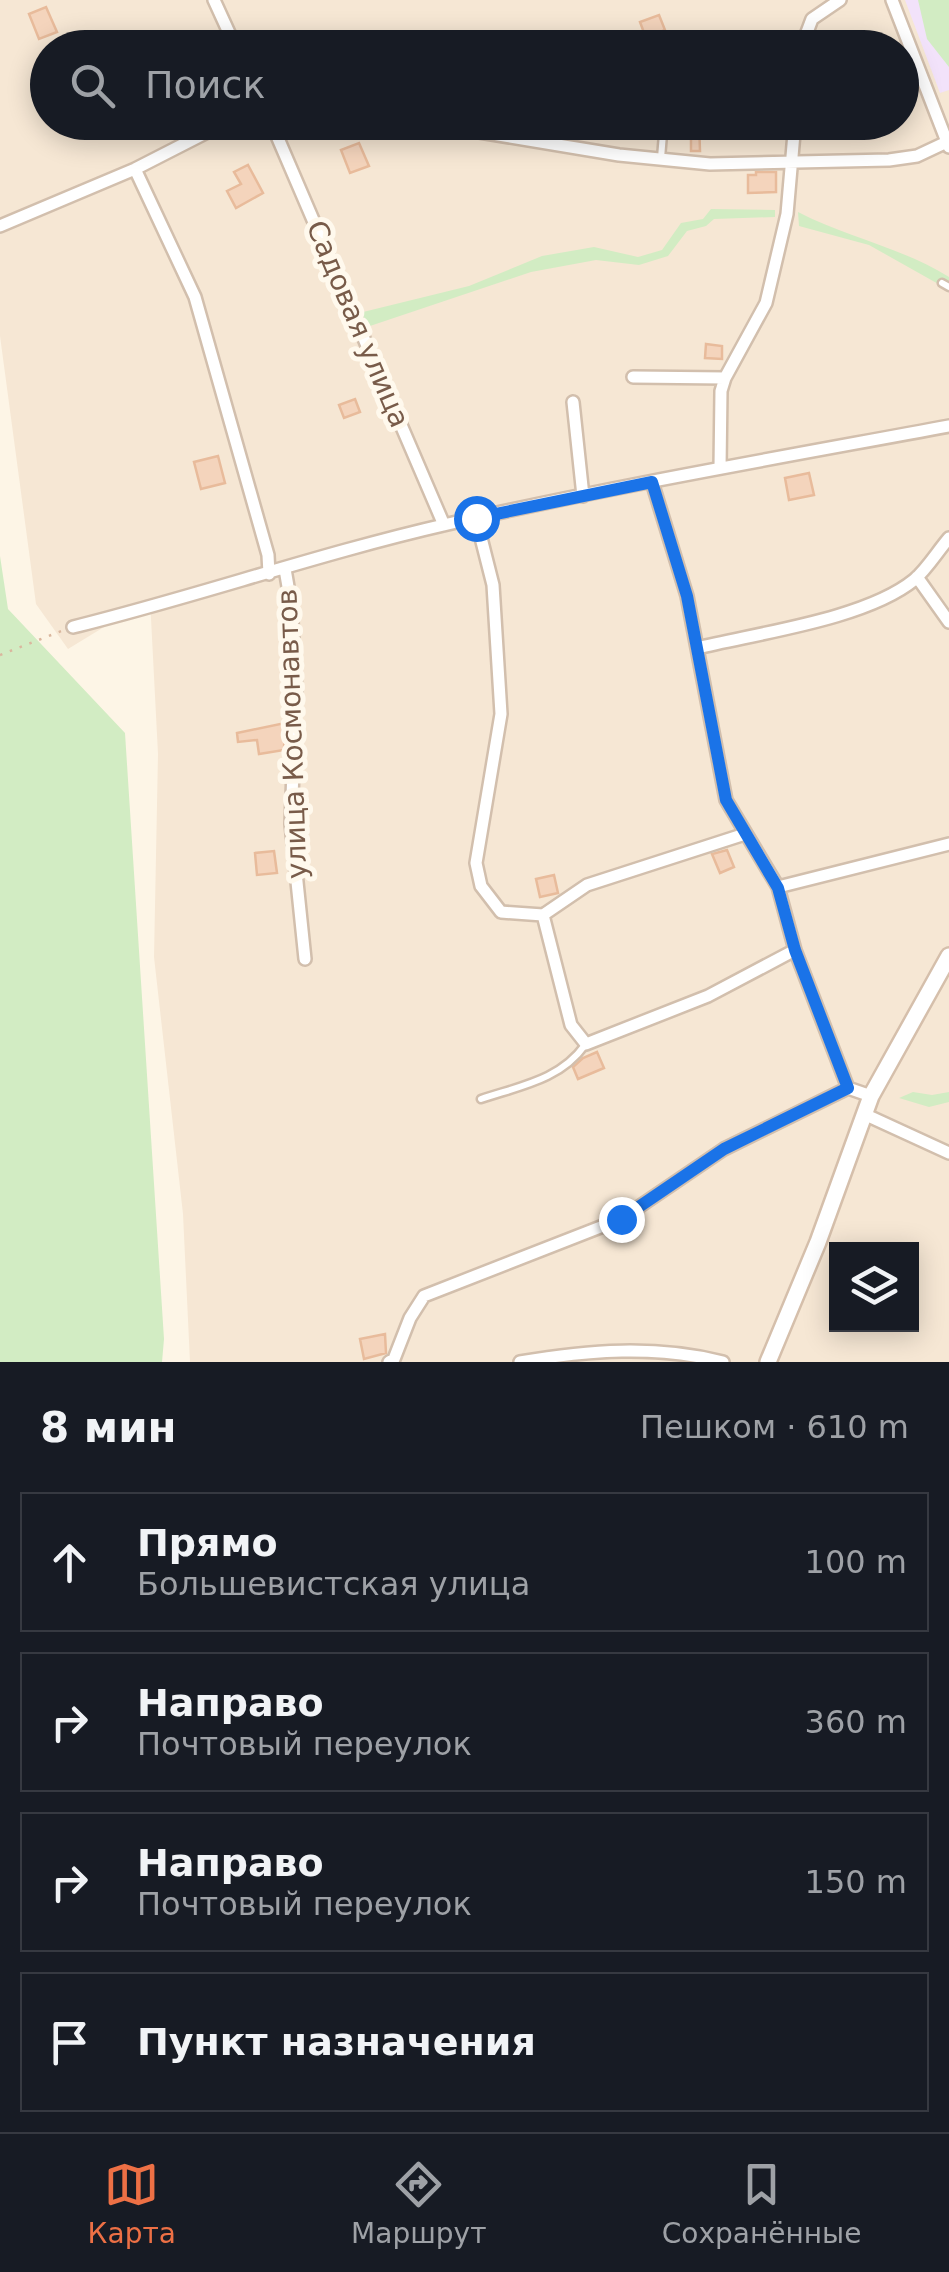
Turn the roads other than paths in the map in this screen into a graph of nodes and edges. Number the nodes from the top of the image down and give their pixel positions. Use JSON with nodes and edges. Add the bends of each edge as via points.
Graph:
{"nodes":[{"id":1,"x":214,"y":0,"type":"edge"},
{"id":2,"x":840,"y":0,"type":"edge"},
{"id":3,"x":892,"y":0,"type":"edge"},
{"id":4,"x":228,"y":30,"type":"edge"},
{"id":5,"x":808,"y":30,"type":"edge"},
{"id":6,"x":904,"y":30,"type":"edge"},
{"id":7,"x":919,"y":69,"type":"edge"},
{"id":8,"x":190,"y":140,"type":"edge"},
{"id":9,"x":278,"y":140,"type":"edge"},
{"id":10,"x":533,"y":140,"type":"edge"},
{"id":11,"x":663,"y":140,"type":"edge"},
{"id":12,"x":795,"y":140,"type":"edge"},
{"id":13,"x":948,"y":144,"type":"edge"},
{"id":14,"x":661,"y":160,"type":"junction"},
{"id":15,"x":793,"y":163,"type":"junction"},
{"id":16,"x":134,"y":168,"type":"junction"},
{"id":17,"x":0,"y":226,"type":"edge"},
{"id":18,"x":632,"y":377,"type":"dead end"},
{"id":19,"x":725,"y":378,"type":"junction"},
{"id":20,"x":572,"y":402,"type":"dead end"},
{"id":21,"x":949,"y":426,"type":"edge"},
{"id":22,"x":720,"y":468,"type":"junction"},
{"id":23,"x":652,"y":482,"type":"junction"},
{"id":24,"x":583,"y":496,"type":"junction"},
{"id":25,"x":476,"y":518,"type":"junction"},
{"id":26,"x":444,"y":525,"type":"junction"},
{"id":27,"x":949,"y":538,"type":"edge"},
{"id":28,"x":285,"y":569,"type":"junction"},
{"id":29,"x":268,"y":574,"type":"junction"},
{"id":30,"x":917,"y":578,"type":"junction"},
{"id":31,"x":949,"y":622,"type":"edge"},
{"id":32,"x":72,"y":627,"type":"road end"},
{"id":33,"x":698,"y":648,"type":"junction"},
{"id":34,"x":744,"y":834,"type":"junction"},
{"id":35,"x":949,"y":844,"type":"edge"},
{"id":36,"x":778,"y":888,"type":"junction"},
{"id":37,"x":542,"y":916,"type":"junction"},
{"id":38,"x":795,"y":950,"type":"junction"},
{"id":39,"x":949,"y":956,"type":"edge"},
{"id":40,"x":305,"y":960,"type":"dead end"},
{"id":41,"x":586,"y":1044,"type":"junction"},
{"id":42,"x":848,"y":1088,"type":"junction"},
{"id":43,"x":871,"y":1096,"type":"junction"},
{"id":44,"x":481,"y":1099,"type":"dead end"},
{"id":45,"x":864,"y":1114,"type":"junction"},
{"id":46,"x":949,"y":1153,"type":"edge"},
{"id":47,"x":388,"y":1362,"type":"edge"},
{"id":48,"x":520,"y":1362,"type":"edge"},
{"id":49,"x":724,"y":1362,"type":"edge"},
{"id":50,"x":769,"y":1362,"type":"edge"}],
"edges":[{"from":1,"to":4,"type":"street"},
{"from":2,"to":5,"type":"street","via":[[812,19]]},
{"from":3,"to":6,"type":"street"},
{"from":7,"to":13,"type":"street"},
{"from":8,"to":16,"type":"street"},
{"from":9,"to":26,"type":"street","name":"Садовая улица"},
{"from":10,"to":14,"type":"street"},
{"from":11,"to":14,"type":"lane"},
{"from":12,"to":15,"type":"street"},
{"from":13,"to":15,"type":"street","via":[[904,159]]},
{"from":14,"to":15,"type":"street"},
{"from":15,"to":19,"type":"street","via":[[766,303]]},
{"from":16,"to":17,"type":"street"},
{"from":16,"to":29,"type":"street","name":"улица Космонавтов","via":[[196,297]]},
{"from":18,"to":19,"type":"street"},
{"from":19,"to":22,"type":"street"},
{"from":20,"to":24,"type":"street"},
{"from":21,"to":22,"type":"street"},
{"from":22,"to":23,"type":"street"},
{"from":23,"to":24,"type":"street"},
{"from":23,"to":33,"type":"street"},
{"from":24,"to":25,"type":"street"},
{"from":25,"to":26,"type":"street"},
{"from":25,"to":37,"type":"street","via":[[493,584],[500,714],[476,864],[481,886],[502,912]]},
{"from":26,"to":28,"type":"street"},
{"from":27,"to":30,"type":"street"},
{"from":28,"to":29,"type":"street"},
{"from":28,"to":40,"type":"street","name":"улица Космонавтов","via":[[296,690],[291,824]]},
{"from":29,"to":32,"type":"street"},
{"from":30,"to":31,"type":"street"},
{"from":30,"to":33,"type":"street","via":[[884,598],[825,618]]},
{"from":33,"to":34,"type":"street","via":[[726,800]]},
{"from":34,"to":36,"type":"street"},
{"from":34,"to":37,"type":"street","via":[[587,886]]},
{"from":35,"to":36,"type":"street"},
{"from":36,"to":38,"type":"street"},
{"from":37,"to":41,"type":"street","via":[[571,1025]]},
{"from":38,"to":41,"type":"street","via":[[708,996]]},
{"from":38,"to":42,"type":"street"},
{"from":39,"to":43,"type":"main road"},
{"from":41,"to":44,"type":"lane","via":[[554,1075]]},
{"from":42,"to":43,"type":"street"},
{"from":42,"to":47,"type":"street","via":[[724,1149],[621,1219],[424,1296]]},
{"from":43,"to":45,"type":"main road"},
{"from":45,"to":46,"type":"street"},
{"from":45,"to":50,"type":"main road"},
{"from":48,"to":49,"type":"street","via":[[636,1350]]}]}
